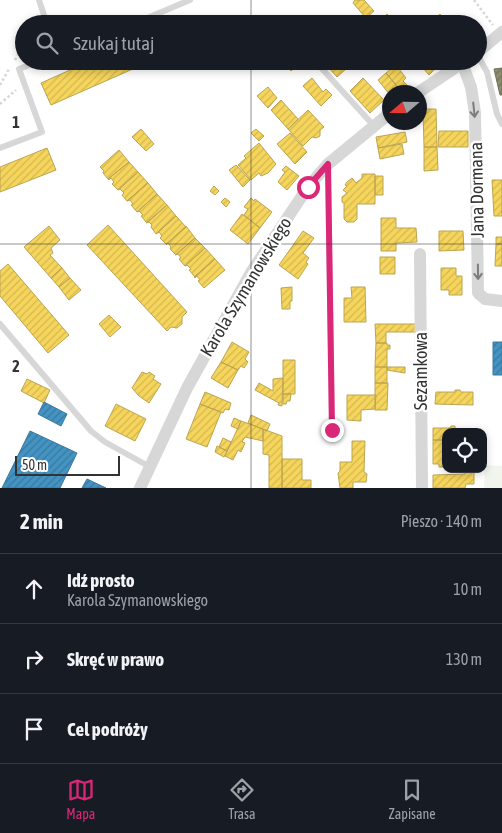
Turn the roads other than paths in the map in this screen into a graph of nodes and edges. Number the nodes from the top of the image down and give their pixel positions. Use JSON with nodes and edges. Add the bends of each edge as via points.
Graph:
{"nodes":[{"id":1,"x":39,"y":0,"type":"edge"},
{"id":2,"x":190,"y":0,"type":"edge"},
{"id":3,"x":45,"y":15,"type":"edge"},
{"id":4,"x":154,"y":15,"type":"edge"},
{"id":5,"x":501,"y":33,"type":"edge"},
{"id":6,"x":487,"y":45,"type":"edge"},
{"id":7,"x":19,"y":70,"type":"edge"},
{"id":8,"x":323,"y":70,"type":"edge"},
{"id":9,"x":451,"y":70,"type":"edge"},
{"id":10,"x":466,"y":70,"type":"edge"},
{"id":11,"x":486,"y":70,"type":"edge"},
{"id":12,"x":427,"y":87,"type":"edge"},
{"id":13,"x":382,"y":120,"type":"edge"},
{"id":14,"x":502,"y":124,"type":"edge"},
{"id":15,"x":374,"y":126,"type":"junction"},
{"id":16,"x":0,"y":148,"type":"edge"},
{"id":17,"x":328,"y":164,"type":"junction"},
{"id":18,"x":420,"y":254,"type":"dead end"},
{"id":19,"x":502,"y":301,"type":"edge"},
{"id":20,"x":0,"y":324,"type":"edge"},
{"id":21,"x":332,"y":430,"type":"dead end"},
{"id":22,"x":150,"y":467,"type":"junction"},
{"id":23,"x":140,"y":488,"type":"edge"},
{"id":24,"x":422,"y":488,"type":"edge"}],
"edges":[{"from":1,"to":3,"type":"lane"},
{"from":2,"to":4,"type":"lane"},
{"from":5,"to":6,"type":"street"},
{"from":7,"to":16,"type":"lane","via":[[42,132]]},
{"from":8,"to":15,"type":"lane"},
{"from":9,"to":12,"type":"street"},
{"from":10,"to":19,"type":"street","name":"Jana Dormana","one_way":true,"via":[[475,113],[478,293],[485,299]]},
{"from":11,"to":14,"type":"lane"},
{"from":13,"to":15,"type":"street","name":"Karola Szymanowskiego"},
{"from":15,"to":17,"type":"street","name":"Karola Szymanowskiego"},
{"from":17,"to":21,"type":"lane"},
{"from":17,"to":22,"type":"street","name":"Karola Szymanowskiego","via":[[308,187],[252,271],[187,388]]},
{"from":18,"to":24,"type":"street","name":"Sezamkowa"},
{"from":20,"to":22,"type":"lane","via":[[91,431]]},
{"from":22,"to":23,"type":"street","name":"Karola Szymanowskiego"}]}
